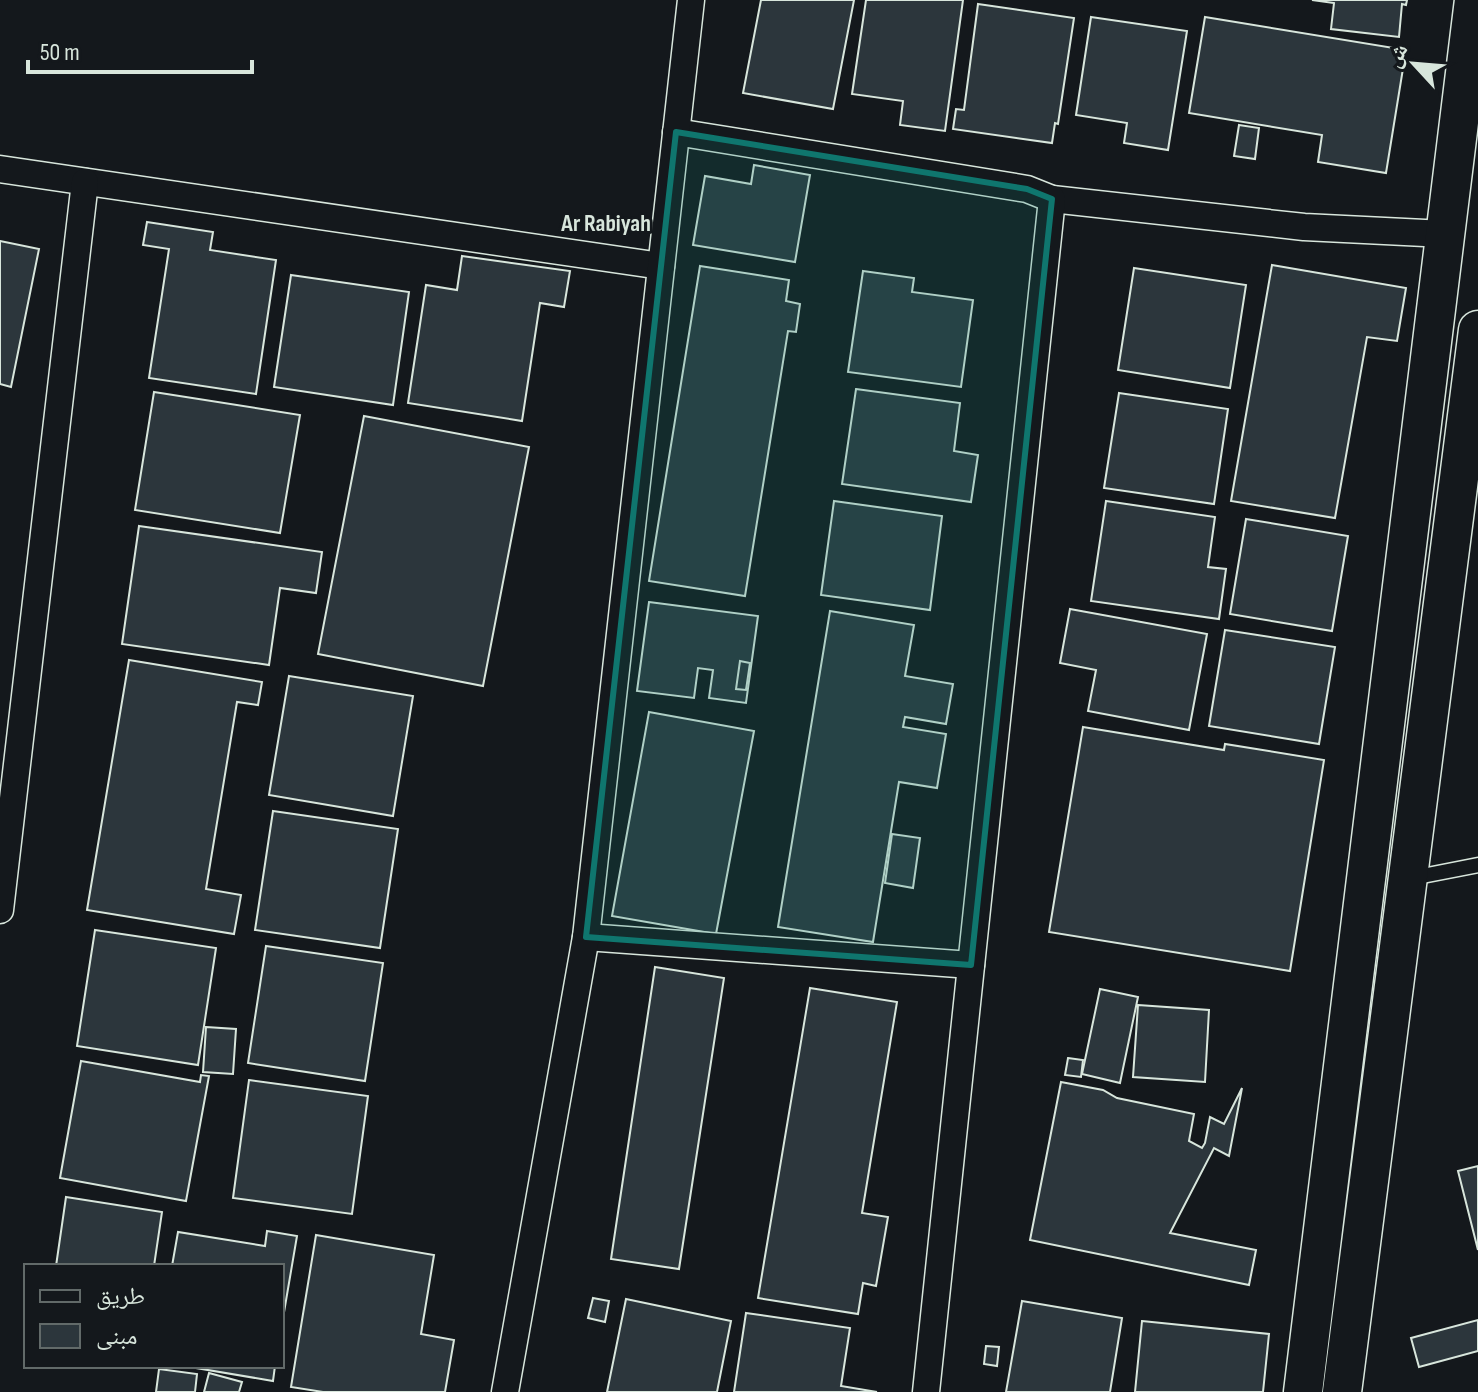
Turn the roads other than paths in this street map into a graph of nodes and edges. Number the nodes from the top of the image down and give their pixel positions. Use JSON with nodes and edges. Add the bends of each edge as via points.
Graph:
{"nodes":[{"id":1,"x":691,"y":0,"type":"edge"},
{"id":2,"x":1474,"y":0,"type":"edge"},
{"id":3,"x":676,"y":132,"type":"junction"},
{"id":4,"x":0,"y":169,"type":"edge"},
{"id":5,"x":85,"y":182,"type":"junction"},
{"id":6,"x":1052,"y":199,"type":"junction"},
{"id":7,"x":1445,"y":234,"type":"junction"},
{"id":8,"x":661,"y":266,"type":"junction"},
{"id":9,"x":1478,"y":330,"type":"edge"},
{"id":10,"x":1478,"y":865,"type":"edge"},
{"id":11,"x":1407,"y":879,"type":"junction"},
{"id":12,"x":0,"y":910,"type":"edge"},
{"id":13,"x":586,"y":937,"type":"junction"},
{"id":14,"x":971,"y":965,"type":"junction"},
{"id":15,"x":505,"y":1392,"type":"edge"},
{"id":16,"x":926,"y":1392,"type":"edge"},
{"id":17,"x":1303,"y":1392,"type":"edge"},
{"id":18,"x":1342,"y":1392,"type":"edge"}],
"edges":[{"from":1,"to":3,"type":"street"},
{"from":2,"to":7,"type":"street"},
{"from":3,"to":6,"type":"street","via":[[1027,189]]},
{"from":3,"to":8,"type":"street"},
{"from":4,"to":5,"type":"street"},
{"from":5,"to":8,"type":"street"},
{"from":5,"to":12,"type":"street"},
{"from":6,"to":7,"type":"street","via":[[1304,227]]},
{"from":6,"to":14,"type":"street"},
{"from":7,"to":17,"type":"street"},
{"from":8,"to":13,"type":"street"},
{"from":9,"to":11,"type":"street"},
{"from":10,"to":11,"type":"lane"},
{"from":11,"to":18,"type":"street"},
{"from":13,"to":14,"type":"street"},
{"from":13,"to":15,"type":"street"},
{"from":14,"to":16,"type":"street"}]}
